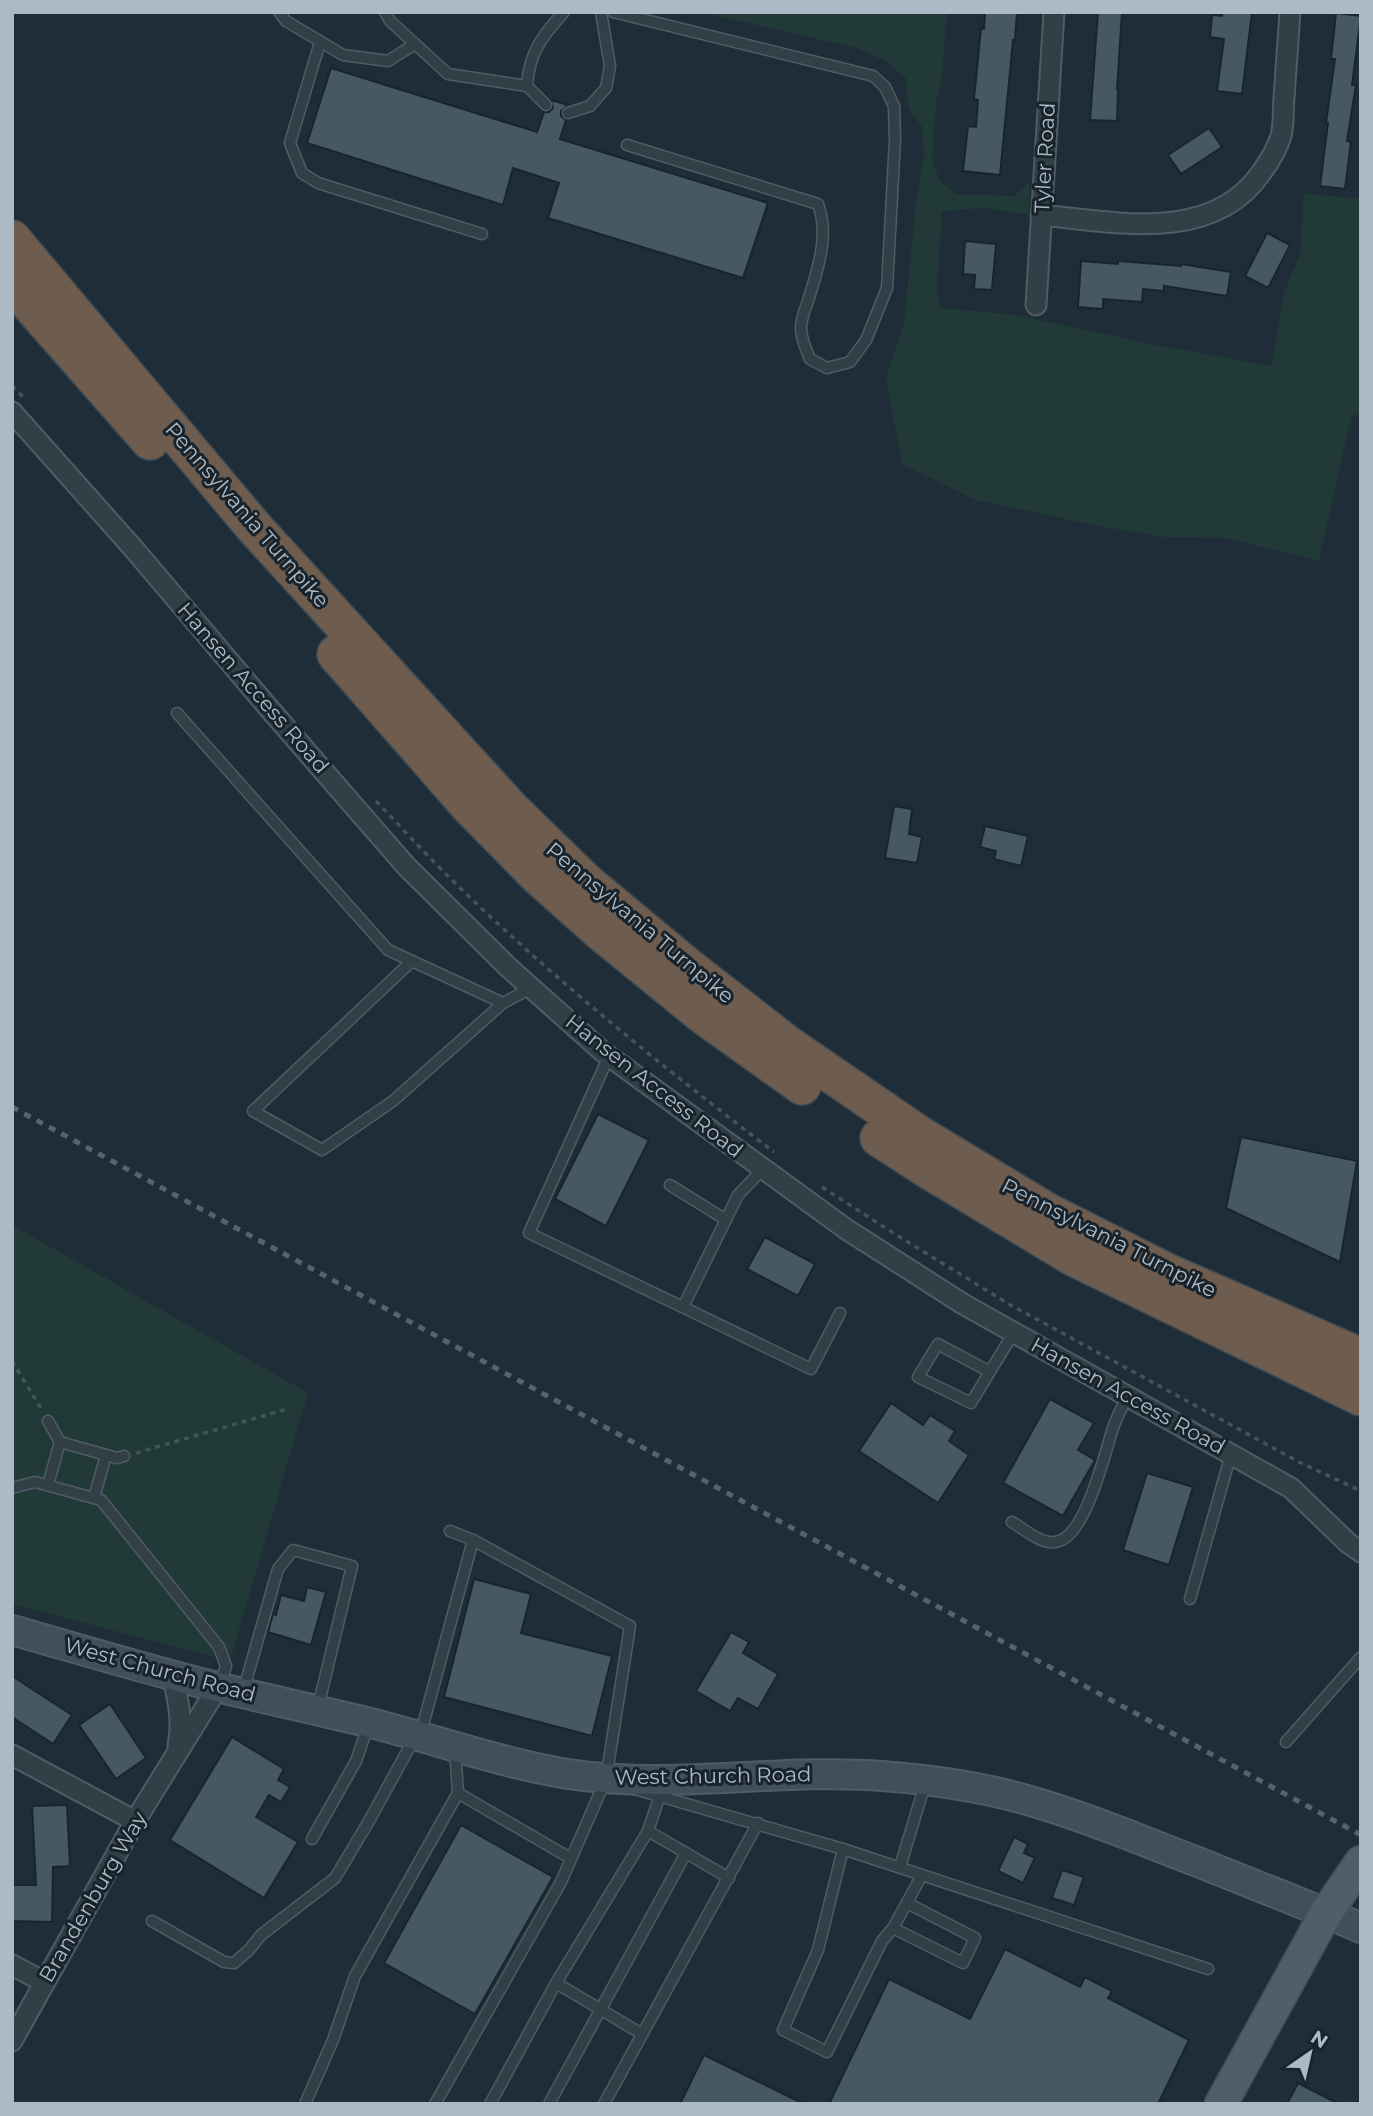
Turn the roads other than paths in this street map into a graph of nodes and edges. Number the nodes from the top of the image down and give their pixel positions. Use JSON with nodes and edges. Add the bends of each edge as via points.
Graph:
{"nodes":[{"id":1,"x":279,"y":12,"type":"edge"},
{"id":2,"x":385,"y":12,"type":"edge"},
{"id":3,"x":564,"y":12,"type":"edge"},
{"id":4,"x":601,"y":12,"type":"edge"},
{"id":5,"x":613,"y":12,"type":"edge"},
{"id":6,"x":1054,"y":12,"type":"edge"},
{"id":7,"x":1290,"y":12,"type":"edge"},
{"id":8,"x":320,"y":42,"type":"junction"},
{"id":9,"x":415,"y":44,"type":"junction"},
{"id":10,"x":527,"y":86,"type":"junction"},
{"id":11,"x":546,"y":105,"type":"dead end"},
{"id":12,"x":568,"y":113,"type":"dead end"},
{"id":13,"x":627,"y":145,"type":"dead end"},
{"id":14,"x":1041,"y":215,"type":"junction"},
{"id":15,"x":482,"y":234,"type":"dead end"},
{"id":16,"x":12,"y":239,"type":"edge"},
{"id":17,"x":12,"y":284,"type":"edge"},
{"id":18,"x":1036,"y":304,"type":"dead end"},
{"id":19,"x":12,"y":412,"type":"edge"},
{"id":20,"x":177,"y":713,"type":"dead end"},
{"id":21,"x":412,"y":961,"type":"junction"},
{"id":22,"x":531,"y":988,"type":"junction"},
{"id":23,"x":503,"y":1003,"type":"junction"},
{"id":24,"x":609,"y":1056,"type":"junction"},
{"id":25,"x":763,"y":1169,"type":"junction"},
{"id":26,"x":670,"y":1185,"type":"dead end"},
{"id":27,"x":726,"y":1220,"type":"junction"},
{"id":28,"x":683,"y":1307,"type":"junction"},
{"id":29,"x":840,"y":1313,"type":"dead end"},
{"id":30,"x":1014,"y":1332,"type":"junction"},
{"id":31,"x":1361,"y":1357,"type":"edge"},
{"id":32,"x":990,"y":1372,"type":"junction"},
{"id":33,"x":1128,"y":1395,"type":"junction"},
{"id":34,"x":1361,"y":1397,"type":"edge"},
{"id":35,"x":48,"y":1421,"type":"road end"},
{"id":36,"x":60,"y":1442,"type":"junction"},
{"id":37,"x":1231,"y":1454,"type":"junction"},
{"id":38,"x":106,"y":1455,"type":"junction"},
{"id":39,"x":124,"y":1456,"type":"road end"},
{"id":40,"x":48,"y":1485,"type":"junction"},
{"id":41,"x":12,"y":1488,"type":"edge"},
{"id":42,"x":94,"y":1498,"type":"junction"},
{"id":43,"x":1012,"y":1522,"type":"dead end"},
{"id":44,"x":450,"y":1531,"type":"dead end"},
{"id":45,"x":474,"y":1540,"type":"junction"},
{"id":46,"x":1361,"y":1552,"type":"edge"},
{"id":47,"x":1190,"y":1599,"type":"dead end"},
{"id":48,"x":12,"y":1630,"type":"edge"},
{"id":49,"x":1361,"y":1657,"type":"edge"},
{"id":50,"x":172,"y":1674,"type":"junction"},
{"id":51,"x":230,"y":1690,"type":"junction"},
{"id":52,"x":317,"y":1711,"type":"junction"},
{"id":53,"x":369,"y":1723,"type":"junction"},
{"id":54,"x":420,"y":1736,"type":"junction"},
{"id":55,"x":1286,"y":1742,"type":"dead end"},
{"id":56,"x":455,"y":1748,"type":"junction"},
{"id":57,"x":177,"y":1754,"type":"junction"},
{"id":58,"x":12,"y":1755,"type":"edge"},
{"id":59,"x":606,"y":1779,"type":"junction"},
{"id":60,"x":926,"y":1781,"type":"junction"},
{"id":61,"x":458,"y":1793,"type":"junction"},
{"id":62,"x":659,"y":1798,"type":"junction"},
{"id":63,"x":135,"y":1821,"type":"junction"},
{"id":64,"x":758,"y":1823,"type":"junction"},
{"id":65,"x":648,"y":1831,"type":"junction"},
{"id":66,"x":312,"y":1839,"type":"dead end"},
{"id":67,"x":843,"y":1849,"type":"junction"},
{"id":68,"x":686,"y":1853,"type":"junction"},
{"id":69,"x":570,"y":1858,"type":"junction"},
{"id":70,"x":1361,"y":1862,"type":"edge"},
{"id":71,"x":900,"y":1867,"type":"junction"},
{"id":72,"x":922,"y":1875,"type":"junction"},
{"id":73,"x":729,"y":1878,"type":"junction"},
{"id":74,"x":906,"y":1903,"type":"junction"},
{"id":75,"x":1326,"y":1913,"type":"junction"},
{"id":76,"x":152,"y":1921,"type":"dead end"},
{"id":77,"x":1361,"y":1927,"type":"edge"},
{"id":78,"x":893,"y":1928,"type":"junction"},
{"id":79,"x":12,"y":1965,"type":"edge"},
{"id":80,"x":1208,"y":1969,"type":"dead end"},
{"id":81,"x":44,"y":1982,"type":"junction"},
{"id":82,"x":556,"y":1983,"type":"junction"},
{"id":83,"x":601,"y":2010,"type":"junction"},
{"id":84,"x":642,"y":2034,"type":"junction"},
{"id":85,"x":12,"y":2042,"type":"edge"},
{"id":86,"x":305,"y":2104,"type":"edge"},
{"id":87,"x":435,"y":2104,"type":"edge"},
{"id":88,"x":490,"y":2104,"type":"edge"},
{"id":89,"x":549,"y":2104,"type":"edge"},
{"id":90,"x":604,"y":2104,"type":"edge"},
{"id":91,"x":1221,"y":2104,"type":"edge"}],
"edges":[{"from":1,"to":8,"type":"lane"},
{"from":2,"to":9,"type":"lane"},
{"from":3,"to":10,"type":"lane","via":[[544,33],[528,69]]},
{"from":4,"to":12,"type":"lane","via":[[610,66],[606,88],[590,106]]},
{"from":5,"to":13,"type":"lane","via":[[873,76],[885,87],[894,106],[895,139],[887,288],[866,340],[850,362],[827,368],[810,359],[803,342],[800,326],[823,236],[818,204]]},
{"from":6,"to":14,"type":"street","name":"Tyler Road"},
{"from":7,"to":14,"type":"street","via":[[1281,135],[1252,187],[1202,217],[1170,224]]},
{"from":8,"to":9,"type":"lane","via":[[343,55],[388,61]]},
{"from":8,"to":15,"type":"lane","via":[[290,143],[302,173],[318,183]]},
{"from":9,"to":10,"type":"lane","via":[[448,74]]},
{"from":10,"to":11,"type":"lane"},
{"from":14,"to":18,"type":"street","name":"Tyler Road"},
{"from":16,"to":31,"type":"highway","name":"Pennsylvania Turnpike","via":[[253,526],[510,809],[586,882],[676,957],[798,1052],[920,1135],[1046,1211],[1169,1273]]},
{"from":17,"to":34,"type":"highway","name":"Pennsylvania Turnpike","via":[[469,806],[602,933],[704,1016],[927,1170],[1073,1257]]},
{"from":19,"to":22,"type":"street","name":"Hansen Access Road","via":[[406,866]]},
{"from":20,"to":21,"type":"lane","via":[[388,950]]},
{"from":21,"to":23,"type":"lane"},
{"from":21,"to":23,"type":"lane","via":[[253,1111],[322,1150],[393,1101]]},
{"from":22,"to":23,"type":"lane"},
{"from":22,"to":24,"type":"street","name":"Hansen Access Road"},
{"from":24,"to":25,"type":"street","name":"Hansen Access Road"},
{"from":24,"to":28,"type":"lane","via":[[529,1233]]},
{"from":25,"to":27,"type":"lane","via":[[738,1195]]},
{"from":25,"to":30,"type":"street","name":"Hansen Access Road","via":[[846,1230]]},
{"from":26,"to":27,"type":"lane"},
{"from":27,"to":28,"type":"lane"},
{"from":28,"to":29,"type":"lane","via":[[811,1369]]},
{"from":30,"to":32,"type":"lane"},
{"from":30,"to":33,"type":"street","name":"Hansen Access Road"},
{"from":32,"to":32,"type":"lane","via":[[971,1403],[918,1377],[939,1345]]},
{"from":33,"to":37,"type":"street","name":"Hansen Access Road"},
{"from":33,"to":43,"type":"lane","via":[[1090,1503],[1066,1538],[1045,1542]]},
{"from":35,"to":36,"type":"lane"},
{"from":36,"to":38,"type":"lane"},
{"from":36,"to":40,"type":"lane"},
{"from":37,"to":46,"type":"street","name":"Hansen Access Road","via":[[1291,1488]]},
{"from":37,"to":47,"type":"lane"},
{"from":38,"to":39,"type":"lane"},
{"from":38,"to":42,"type":"lane"},
{"from":40,"to":41,"type":"lane","via":[[35,1482]]},
{"from":40,"to":42,"type":"lane"},
{"from":42,"to":51,"type":"lane","via":[[101,1500],[219,1647]]},
{"from":44,"to":45,"type":"lane"},
{"from":45,"to":54,"type":"lane"},
{"from":45,"to":59,"type":"lane","via":[[630,1626]]},
{"from":48,"to":50,"type":"street","name":"West Church Road"},
{"from":49,"to":55,"type":"lane"},
{"from":50,"to":51,"type":"street","name":"West Church Road"},
{"from":50,"to":57,"type":"street","name":"Brandenburg Way","via":[[180,1709]]},
{"from":51,"to":52,"type":"street","name":"West Church Road"},
{"from":51,"to":52,"type":"lane","via":[[260,1633],[278,1569],[293,1550],[352,1566]]},
{"from":51,"to":57,"type":"street","name":"Brandenburg Way"},
{"from":52,"to":53,"type":"street","name":"West Church Road"},
{"from":53,"to":54,"type":"street","name":"West Church Road"},
{"from":53,"to":66,"type":"lane","via":[[356,1761]]},
{"from":54,"to":56,"type":"street","name":"West Church Road"},
{"from":54,"to":76,"type":"lane","via":[[335,1878],[261,1935],[243,1957],[234,1963],[224,1962]]},
{"from":56,"to":59,"type":"street","name":"West Church Road"},
{"from":56,"to":61,"type":"lane"},
{"from":57,"to":63,"type":"street","name":"Brandenburg Way"},
{"from":58,"to":63,"type":"street"},
{"from":59,"to":60,"type":"street","name":"West Church Road","via":[[839,1774]]},
{"from":59,"to":62,"type":"lane"},
{"from":59,"to":69,"type":"lane"},
{"from":60,"to":71,"type":"lane"},
{"from":60,"to":75,"type":"street","name":"West Church Road","via":[[1045,1805]]},
{"from":61,"to":69,"type":"lane"},
{"from":61,"to":86,"type":"lane","via":[[355,1976]]},
{"from":62,"to":64,"type":"lane"},
{"from":62,"to":65,"type":"lane"},
{"from":63,"to":81,"type":"street","name":"Brandenburg Way"},
{"from":64,"to":67,"type":"lane"},
{"from":64,"to":73,"type":"lane"},
{"from":65,"to":68,"type":"lane"},
{"from":65,"to":82,"type":"lane"},
{"from":67,"to":71,"type":"lane"},
{"from":67,"to":78,"type":"lane","via":[[818,1950],[783,2030],[827,2052],[882,1941]]},
{"from":68,"to":73,"type":"lane"},
{"from":68,"to":83,"type":"lane"},
{"from":69,"to":87,"type":"lane","via":[[561,1882]]},
{"from":70,"to":75,"type":"main road"},
{"from":71,"to":72,"type":"lane"},
{"from":72,"to":74,"type":"lane"},
{"from":72,"to":80,"type":"lane"},
{"from":73,"to":84,"type":"lane"},
{"from":74,"to":78,"type":"lane"},
{"from":74,"to":78,"type":"lane","via":[[975,1938],[963,1963]]},
{"from":75,"to":77,"type":"street","name":"West Church Road"},
{"from":75,"to":91,"type":"main road"},
{"from":79,"to":81,"type":"street"},
{"from":81,"to":85,"type":"street","name":"Brandenburg Way"},
{"from":82,"to":83,"type":"lane"},
{"from":82,"to":88,"type":"lane"},
{"from":83,"to":84,"type":"lane"},
{"from":83,"to":89,"type":"lane"},
{"from":84,"to":90,"type":"lane"}]}
